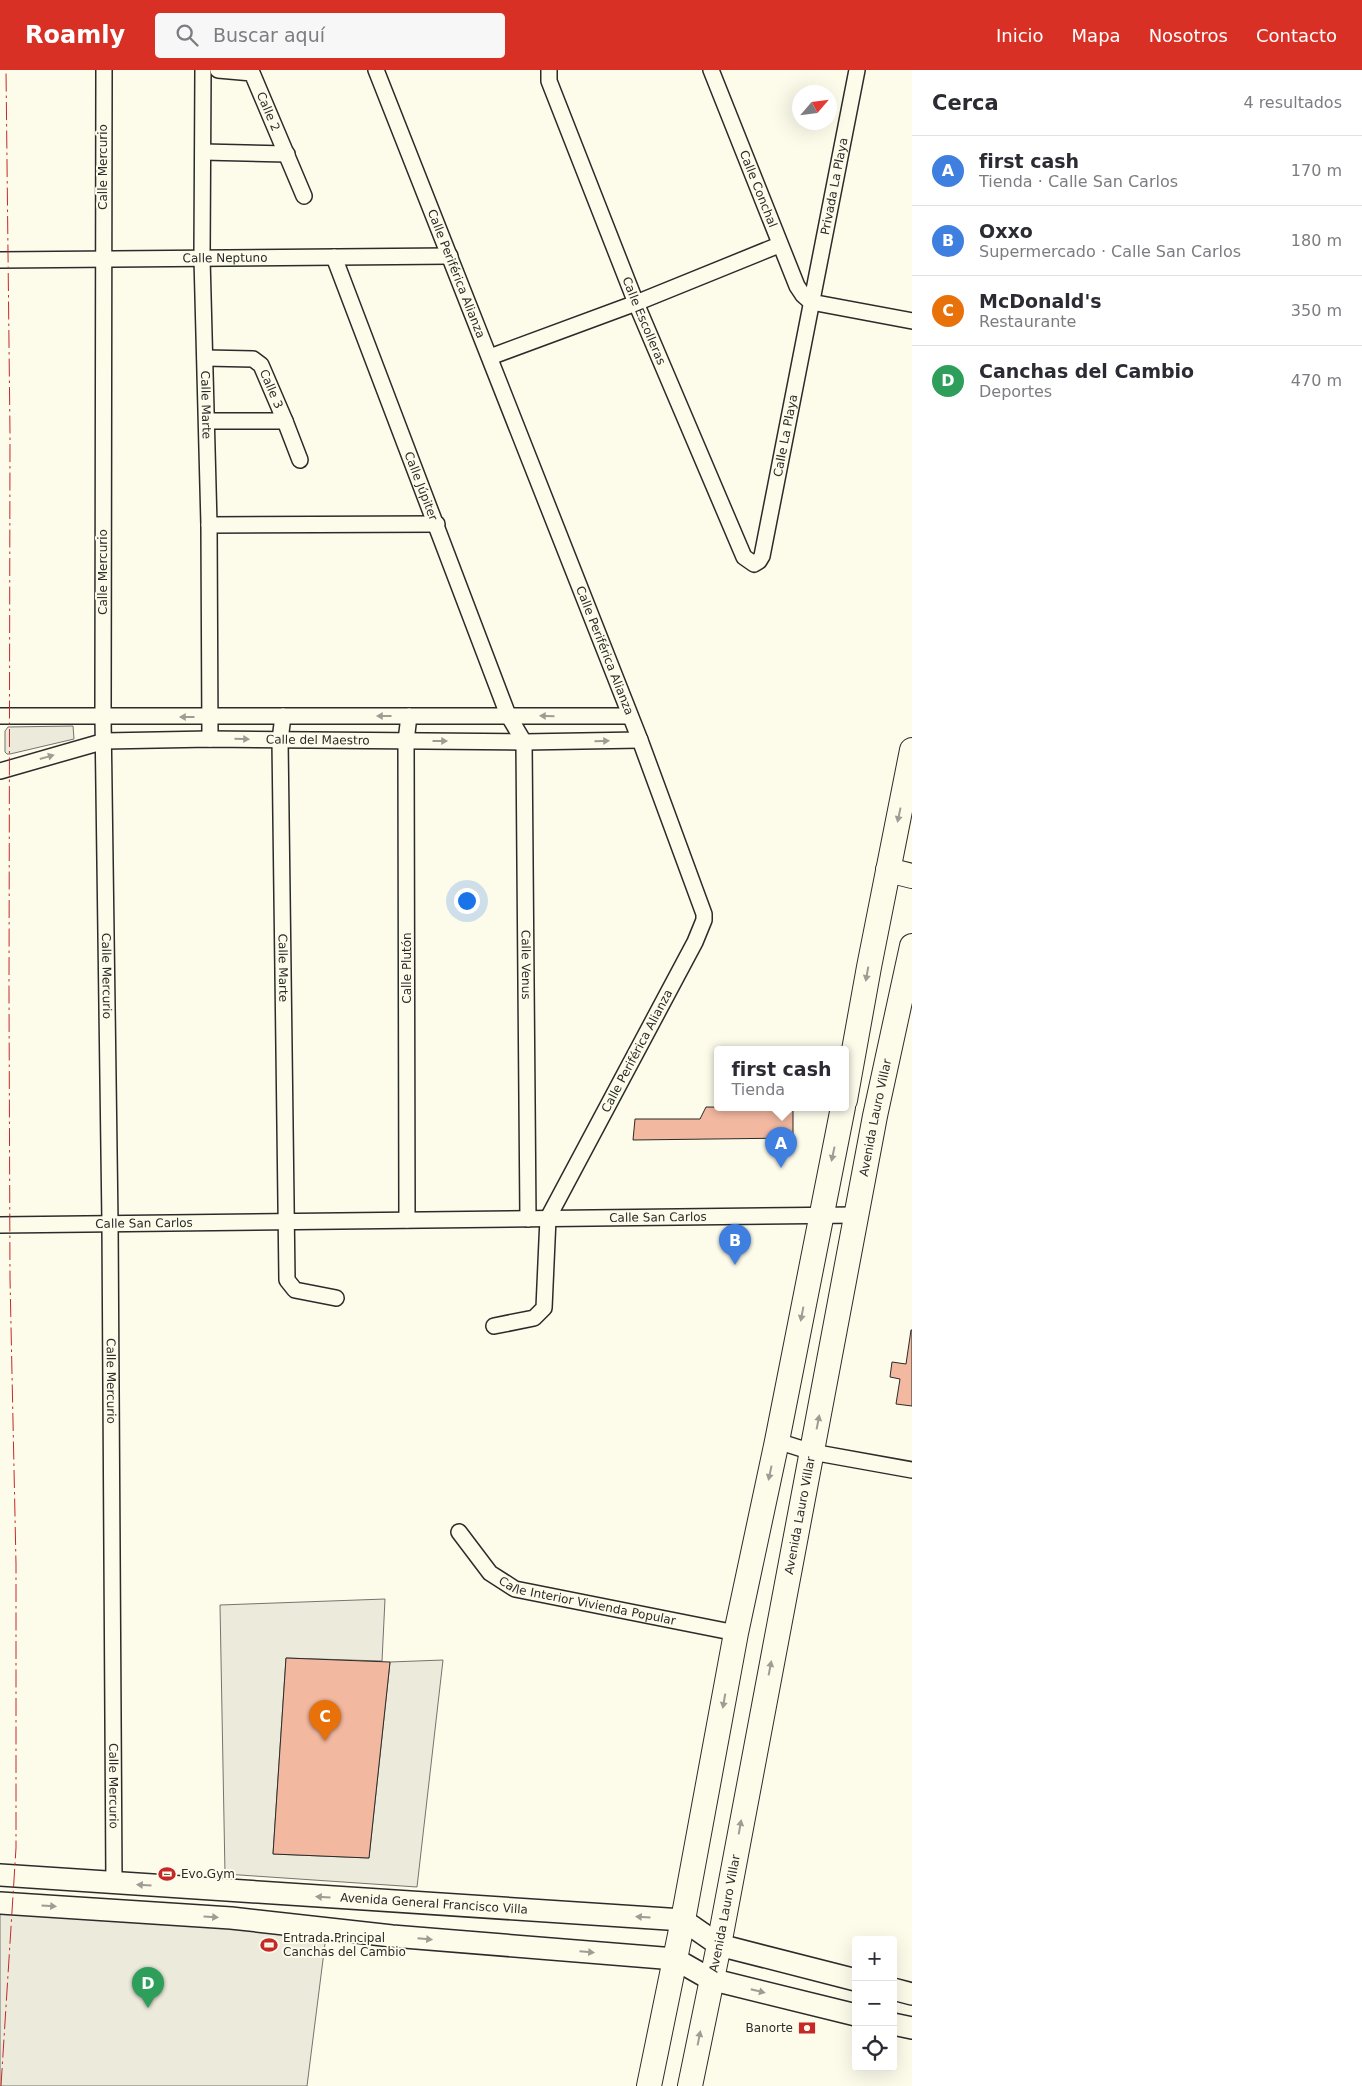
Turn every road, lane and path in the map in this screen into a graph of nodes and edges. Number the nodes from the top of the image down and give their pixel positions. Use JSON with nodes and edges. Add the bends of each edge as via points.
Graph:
{"nodes":[{"id":1,"x":104,"y":70,"type":"edge"},
{"id":2,"x":203,"y":70,"type":"edge"},
{"id":3,"x":218,"y":70,"type":"edge"},
{"id":4,"x":376,"y":70,"type":"edge"},
{"id":5,"x":549,"y":70,"type":"edge"},
{"id":6,"x":711,"y":70,"type":"edge"},
{"id":7,"x":856,"y":70,"type":"edge"},
{"id":8,"x":203,"y":152,"type":"junction"},
{"id":9,"x":287,"y":154,"type":"junction"},
{"id":10,"x":304,"y":196,"type":"dead end"},
{"id":11,"x":779,"y":245,"type":"junction"},
{"id":12,"x":450,"y":256,"type":"junction"},
{"id":13,"x":334,"y":257,"type":"junction"},
{"id":14,"x":202,"y":258,"type":"junction"},
{"id":15,"x":103,"y":259,"type":"junction"},
{"id":16,"x":0,"y":260,"type":"edge"},
{"id":17,"x":812,"y":302,"type":"junction"},
{"id":18,"x":636,"y":303,"type":"junction"},
{"id":19,"x":912,"y":321,"type":"edge"},
{"id":20,"x":490,"y":357,"type":"junction"},
{"id":21,"x":205,"y":358,"type":"junction"},
{"id":22,"x":207,"y":421,"type":"junction"},
{"id":23,"x":285,"y":421,"type":"junction"},
{"id":24,"x":300,"y":460,"type":"dead end"},
{"id":25,"x":437,"y":524,"type":"junction"},
{"id":26,"x":209,"y":525,"type":"junction"},
{"id":27,"x":754,"y":564,"type":"joint"},
{"id":28,"x":508,"y":715,"type":"junction"},
{"id":29,"x":0,"y":716,"type":"edge"},
{"id":30,"x":283,"y":716,"type":"junction"},
{"id":31,"x":409,"y":716,"type":"junction"},
{"id":32,"x":630,"y":716,"type":"junction"},
{"id":33,"x":103,"y":717,"type":"junction"},
{"id":34,"x":210,"y":717,"type":"junction"},
{"id":35,"x":210,"y":739,"type":"junction"},
{"id":36,"x":280,"y":740,"type":"junction"},
{"id":37,"x":640,"y":740,"type":"junction"},
{"id":38,"x":105,"y":741,"type":"junction"},
{"id":39,"x":406,"y":741,"type":"junction"},
{"id":40,"x":524,"y":742,"type":"junction"},
{"id":41,"x":912,"y":750,"type":"edge"},
{"id":42,"x":0,"y":771,"type":"edge"},
{"id":43,"x":888,"y":870,"type":"junction"},
{"id":44,"x":912,"y":876,"type":"edge"},
{"id":45,"x":912,"y":946,"type":"edge"},
{"id":46,"x":849,"y":1079,"type":"edge"},
{"id":47,"x":842,"y":1111,"type":"edge"},
{"id":48,"x":821,"y":1215,"type":"junction"},
{"id":49,"x":857,"y":1215,"type":"junction"},
{"id":50,"x":548,"y":1218,"type":"junction"},
{"id":51,"x":528,"y":1219,"type":"junction"},
{"id":52,"x":407,"y":1220,"type":"junction"},
{"id":53,"x":286,"y":1221,"type":"junction"},
{"id":54,"x":110,"y":1223,"type":"junction"},
{"id":55,"x":0,"y":1225,"type":"edge"},
{"id":56,"x":336,"y":1298,"type":"dead end"},
{"id":57,"x":494,"y":1326,"type":"dead end"},
{"id":58,"x":777,"y":1441,"type":"junction"},
{"id":59,"x":812,"y":1452,"type":"junction"},
{"id":60,"x":912,"y":1470,"type":"edge"},
{"id":61,"x":459,"y":1532,"type":"dead end"},
{"id":62,"x":736,"y":1634,"type":"junction"},
{"id":63,"x":0,"y":1875,"type":"edge"},
{"id":64,"x":114,"y":1883,"type":"junction"},
{"id":65,"x":0,"y":1903,"type":"edge"},
{"id":66,"x":683,"y":1920,"type":"junction"},
{"id":67,"x":719,"y":1945,"type":"junction"},
{"id":68,"x":675,"y":1959,"type":"junction"},
{"id":69,"x":710,"y":1979,"type":"junction"},
{"id":70,"x":852,"y":1979,"type":"edge"},
{"id":71,"x":897,"y":1990,"type":"edge"},
{"id":72,"x":912,"y":1994,"type":"edge"},
{"id":73,"x":852,"y":2013,"type":"edge"},
{"id":74,"x":897,"y":2025,"type":"edge"},
{"id":75,"x":912,"y":2028,"type":"edge"},
{"id":76,"x":650,"y":2086,"type":"edge"},
{"id":77,"x":690,"y":2086,"type":"edge"}],
"edges":[{"from":1,"to":15,"type":"street","name":"Calle Mercurio"},
{"from":2,"to":8,"type":"street","name":"Calle Marte"},
{"from":3,"to":9,"type":"street","name":"Calle 2","via":[[252,73]]},
{"from":4,"to":12,"type":"street","name":"Calle Periférica Alianza"},
{"from":5,"to":18,"type":"street","name":"Calle Escolleras","via":[[549,81]]},
{"from":6,"to":11,"type":"street","name":"Calle Conchal"},
{"from":7,"to":17,"type":"street","name":"Privada La Playa"},
{"from":8,"to":9,"type":"street"},
{"from":8,"to":14,"type":"street","name":"Calle Marte"},
{"from":9,"to":10,"type":"street","name":"Calle 2"},
{"from":11,"to":17,"type":"street","name":"Calle Conchal","via":[[797,286]]},
{"from":11,"to":18,"type":"street"},
{"from":12,"to":13,"type":"street","name":"Calle Neptuno"},
{"from":12,"to":20,"type":"street","name":"Calle Periférica Alianza"},
{"from":13,"to":14,"type":"street","name":"Calle Neptuno"},
{"from":13,"to":25,"type":"street","name":"Calle Júpiter"},
{"from":14,"to":15,"type":"street","name":"Calle Neptuno"},
{"from":14,"to":21,"type":"street","name":"Calle Marte"},
{"from":15,"to":16,"type":"street","name":"Calle Neptuno"},
{"from":15,"to":33,"type":"street","name":"Calle Mercurio"},
{"from":17,"to":19,"type":"street"},
{"from":17,"to":27,"type":"street","name":"Calle La Playa","via":[[762,556]]},
{"from":18,"to":20,"type":"street"},
{"from":18,"to":27,"type":"street","name":"Calle Escolleras","via":[[744,557]]},
{"from":20,"to":32,"type":"street","name":"Calle Periférica Alianza"},
{"from":21,"to":22,"type":"street","name":"Calle Marte"},
{"from":21,"to":23,"type":"street","name":"Calle 3","via":[[253,359],[261,366]]},
{"from":22,"to":23,"type":"street","name":"Calle 3"},
{"from":22,"to":26,"type":"street","name":"Calle Marte"},
{"from":23,"to":24,"type":"street"},
{"from":25,"to":26,"type":"street"},
{"from":25,"to":28,"type":"street","name":"Calle Júpiter"},
{"from":26,"to":34,"type":"street","name":"Calle Marte"},
{"from":28,"to":31,"type":"street","name":"Calle del Maestro"},
{"from":32,"to":28,"type":"street","name":"Calle del Maestro","one_way":true},
{"from":28,"to":40,"type":"street"},
{"from":29,"to":33,"type":"street","name":"Calle del Maestro"},
{"from":31,"to":30,"type":"street","name":"Calle del Maestro","one_way":true},
{"from":30,"to":34,"type":"street","name":"Calle del Maestro"},
{"from":30,"to":36,"type":"street","name":"Calle Marte"},
{"from":31,"to":39,"type":"street","name":"Calle Plutón"},
{"from":32,"to":37,"type":"street","name":"Calle Periférica Alianza"},
{"from":34,"to":33,"type":"street","name":"Calle del Maestro","one_way":true},
{"from":33,"to":38,"type":"street","name":"Calle Mercurio"},
{"from":34,"to":35,"type":"street","name":"Calle Marte"},
{"from":35,"to":36,"type":"street","name":"Calle del Maestro","one_way":true},
{"from":35,"to":38,"type":"street","name":"Calle del Maestro"},
{"from":36,"to":39,"type":"street","name":"Calle del Maestro"},
{"from":36,"to":53,"type":"street","name":"Calle Marte"},
{"from":40,"to":37,"type":"street","name":"Calle del Maestro","one_way":true},
{"from":37,"to":50,"type":"street","name":"Calle Periférica Alianza","via":[[701,903],[704,920]]},
{"from":42,"to":38,"type":"street","name":"Calle del Maestro","one_way":true},
{"from":38,"to":54,"type":"street","name":"Calle Mercurio"},
{"from":39,"to":40,"type":"street","name":"Calle del Maestro","one_way":true},
{"from":39,"to":52,"type":"street","name":"Calle Plutón"},
{"from":40,"to":51,"type":"street","name":"Calle Venus"},
{"from":41,"to":43,"type":"main road","one_way":true},
{"from":43,"to":44,"type":"main road"},
{"from":43,"to":46,"type":"main road","one_way":true},
{"from":45,"to":49,"type":"main road","name":"Avenida Lauro Villar"},
{"from":47,"to":48,"type":"main road","one_way":true},
{"from":48,"to":49,"type":"street","name":"Calle San Carlos"},
{"from":48,"to":50,"type":"street","name":"Calle San Carlos"},
{"from":48,"to":58,"type":"main road","one_way":true},
{"from":59,"to":49,"type":"main road","name":"Avenida Lauro Villar","one_way":true},
{"from":50,"to":51,"type":"street","name":"Calle San Carlos"},
{"from":50,"to":57,"type":"street","via":[[544,1308],[534,1318]]},
{"from":51,"to":52,"type":"street","name":"Calle San Carlos"},
{"from":52,"to":53,"type":"street","name":"Calle San Carlos"},
{"from":53,"to":54,"type":"street","name":"Calle San Carlos"},
{"from":53,"to":56,"type":"street","via":[[287,1280],[295,1290]]},
{"from":54,"to":55,"type":"street","name":"Calle San Carlos"},
{"from":54,"to":64,"type":"street","name":"Calle Mercurio"},
{"from":58,"to":59,"type":"street"},
{"from":58,"to":62,"type":"main road","one_way":true},
{"from":59,"to":60,"type":"street"},
{"from":67,"to":59,"type":"main road","name":"Avenida Lauro Villar","one_way":true},
{"from":61,"to":62,"type":"street","name":"Calle Interior Vivienda Popular","via":[[490,1573],[515,1588]]},
{"from":62,"to":66,"type":"main road","one_way":true},
{"from":63,"to":64,"type":"main road","name":"Avenida General Francisco Villa"},
{"from":66,"to":64,"type":"main road","name":"Avenida General Francisco Villa","one_way":true},
{"from":65,"to":68,"type":"main road","one_way":true,"via":[[231,1918],[392,1936]]},
{"from":66,"to":67,"type":"main road"},
{"from":66,"to":68,"type":"main road"},
{"from":67,"to":69,"type":"main road","name":"Avenida Lauro Villar"},
{"from":67,"to":70,"type":"main road"},
{"from":68,"to":69,"type":"main road"},
{"from":68,"to":76,"type":"main road"},
{"from":69,"to":73,"type":"main road","one_way":true},
{"from":77,"to":69,"type":"main road","name":"Avenida Lauro Villar","one_way":true},
{"from":71,"to":72,"type":"main road"},
{"from":74,"to":75,"type":"main road"}]}
